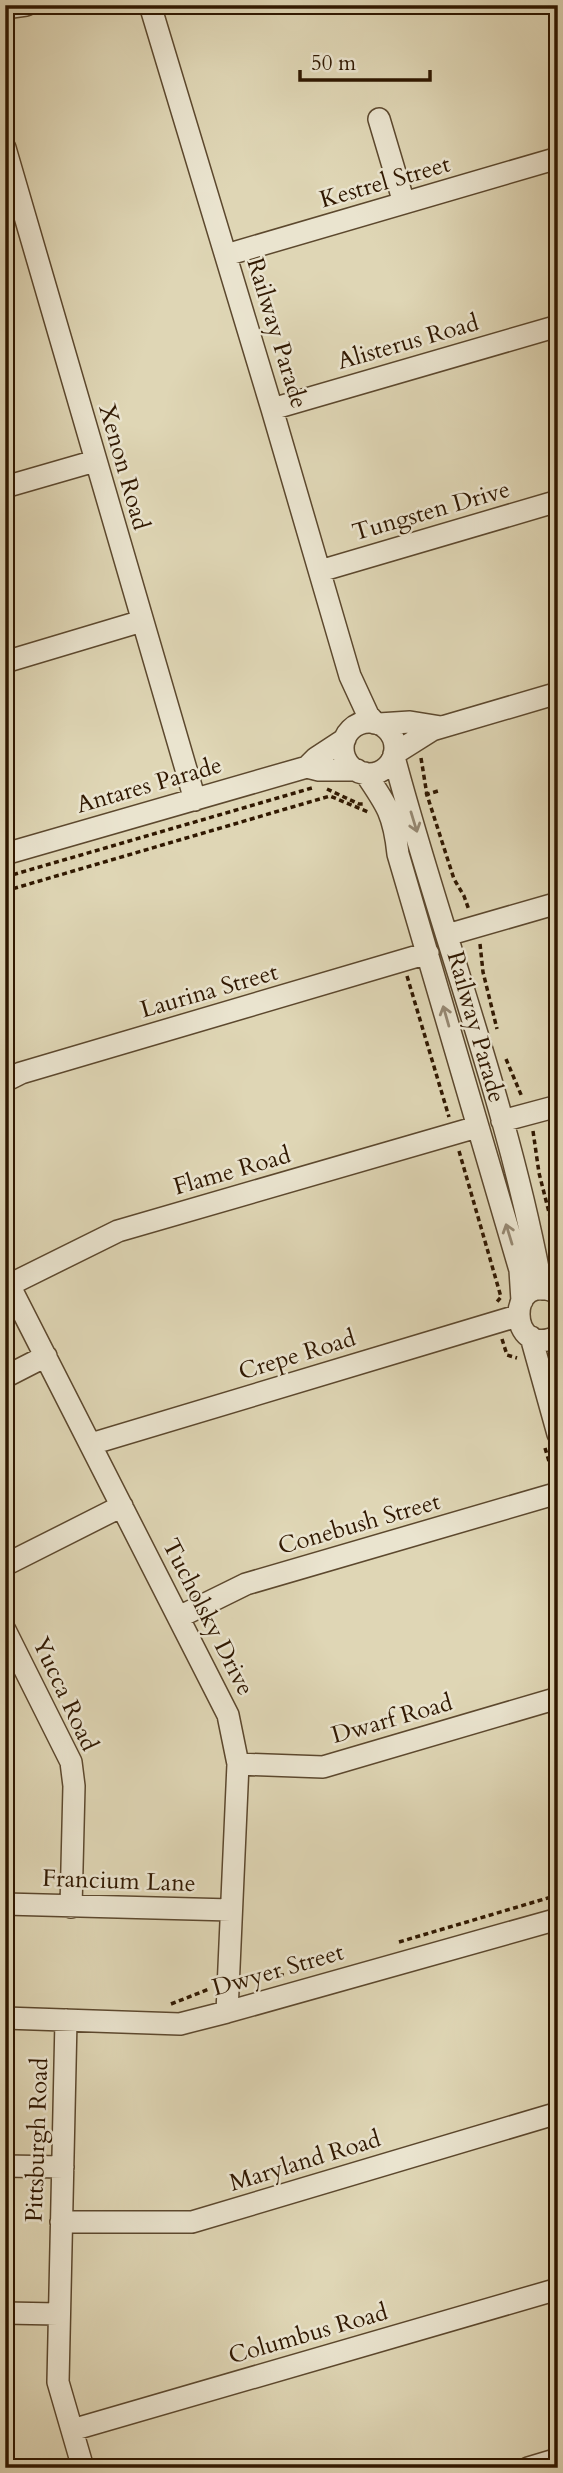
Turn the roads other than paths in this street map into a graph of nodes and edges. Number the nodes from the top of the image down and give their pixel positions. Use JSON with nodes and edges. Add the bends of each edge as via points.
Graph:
{"nodes":[{"id":1,"x":26,"y":5,"type":"edge"},
{"id":2,"x":150,"y":5,"type":"edge"},
{"id":3,"x":5,"y":8,"type":"edge"},
{"id":4,"x":379,"y":119,"type":"dead end"},
{"id":5,"x":5,"y":148,"type":"edge"},
{"id":6,"x":558,"y":158,"type":"edge"},
{"id":7,"x":404,"y":204,"type":"junction"},
{"id":8,"x":226,"y":255,"type":"junction"},
{"id":9,"x":558,"y":326,"type":"edge"},
{"id":10,"x":272,"y":409,"type":"junction"},
{"id":11,"x":95,"y":461,"type":"junction"},
{"id":12,"x":5,"y":487,"type":"edge"},
{"id":13,"x":558,"y":501,"type":"edge"},
{"id":14,"x":320,"y":571,"type":"junction"},
{"id":15,"x":142,"y":621,"type":"junction"},
{"id":16,"x":5,"y":662,"type":"edge"},
{"id":17,"x":350,"y":676,"type":"junction"},
{"id":18,"x":558,"y":693,"type":"edge"},
{"id":19,"x":377,"y":723,"type":"junction"},
{"id":20,"x":441,"y":727,"type":"junction"},
{"id":21,"x":346,"y":736,"type":"junction"},
{"id":22,"x":394,"y":756,"type":"junction"},
{"id":23,"x":307,"y":767,"type":"junction"},
{"id":24,"x":361,"y":772,"type":"junction"},
{"id":25,"x":394,"y":798,"type":"junction"},
{"id":26,"x":195,"y":800,"type":"junction"},
{"id":27,"x":5,"y":854,"type":"edge"},
{"id":28,"x":558,"y":903,"type":"edge"},
{"id":29,"x":447,"y":935,"type":"junction"},
{"id":30,"x":428,"y":953,"type":"junction"},
{"id":31,"x":5,"y":1081,"type":"edge"},
{"id":32,"x":558,"y":1106,"type":"edge"},
{"id":33,"x":502,"y":1121,"type":"junction"},
{"id":34,"x":477,"y":1127,"type":"junction"},
{"id":35,"x":7,"y":1281,"type":"edge"},
{"id":36,"x":550,"y":1291,"type":"edge"},
{"id":37,"x":519,"y":1308,"type":"junction"},
{"id":38,"x":531,"y":1337,"type":"junction"},
{"id":39,"x":557,"y":1338,"type":"edge"},
{"id":40,"x":46,"y":1356,"type":"junction"},
{"id":41,"x":5,"y":1377,"type":"edge"},
{"id":42,"x":558,"y":1434,"type":"edge"},
{"id":43,"x":91,"y":1444,"type":"junction"},
{"id":44,"x":558,"y":1493,"type":"edge"},
{"id":45,"x":122,"y":1506,"type":"junction"},
{"id":46,"x":5,"y":1565,"type":"edge"},
{"id":47,"x":179,"y":1617,"type":"junction"},
{"id":48,"x":5,"y":1630,"type":"edge"},
{"id":49,"x":558,"y":1698,"type":"edge"},
{"id":50,"x":238,"y":1764,"type":"junction"},
{"id":51,"x":5,"y":1904,"type":"edge"},
{"id":52,"x":71,"y":1907,"type":"junction"},
{"id":53,"x":231,"y":1910,"type":"junction"},
{"id":54,"x":558,"y":1919,"type":"edge"},
{"id":55,"x":227,"y":2012,"type":"junction"},
{"id":56,"x":5,"y":2018,"type":"edge"},
{"id":57,"x":66,"y":2020,"type":"junction"},
{"id":58,"x":558,"y":2113,"type":"edge"},
{"id":59,"x":5,"y":2166,"type":"edge"},
{"id":60,"x":63,"y":2167,"type":"junction"},
{"id":61,"x":61,"y":2222,"type":"junction"},
{"id":62,"x":558,"y":2289,"type":"edge"},
{"id":63,"x":5,"y":2313,"type":"edge"},
{"id":64,"x":58,"y":2314,"type":"junction"},
{"id":65,"x":72,"y":2430,"type":"junction"},
{"id":66,"x":558,"y":2459,"type":"edge"},
{"id":67,"x":83,"y":2468,"type":"edge"},
{"id":68,"x":528,"y":2468,"type":"edge"}],
"edges":[{"from":1,"to":3,"type":"street"},
{"from":2,"to":8,"type":"street","name":"Railway Parade"},
{"from":4,"to":7,"type":"street"},
{"from":5,"to":11,"type":"street","name":"Xenon Road"},
{"from":6,"to":7,"type":"street","name":"Kestrel Street"},
{"from":7,"to":8,"type":"street","name":"Kestrel Street"},
{"from":8,"to":10,"type":"street","name":"Railway Parade"},
{"from":9,"to":10,"type":"street","name":"Alisterus Road"},
{"from":10,"to":14,"type":"street","name":"Railway Parade"},
{"from":11,"to":12,"type":"street"},
{"from":11,"to":15,"type":"street","name":"Xenon Road"},
{"from":13,"to":14,"type":"street","name":"Tungsten Drive"},
{"from":14,"to":17,"type":"street","name":"Railway Parade"},
{"from":15,"to":16,"type":"street"},
{"from":15,"to":26,"type":"street","name":"Xenon Road"},
{"from":17,"to":19,"type":"street","name":"Railway Parade","via":[[368,715]]},
{"from":17,"to":21,"type":"street","name":"Railway Parade"},
{"from":18,"to":20,"type":"street"},
{"from":19,"to":20,"type":"street"},
{"from":19,"to":21,"type":"street","via":[[360,723]]},
{"from":19,"to":22,"type":"street","via":[[390,732]]},
{"from":20,"to":22,"type":"street","via":[[416,738]]},
{"from":21,"to":23,"type":"street","name":"Antares Parade"},
{"from":21,"to":24,"type":"street","via":[[345,757]]},
{"from":22,"to":24,"type":"street","via":[[382,770]]},
{"from":22,"to":25,"type":"street","name":"Railway Parade"},
{"from":23,"to":24,"type":"street","name":"Antares Parade"},
{"from":23,"to":26,"type":"street","name":"Antares Parade"},
{"from":24,"to":25,"type":"street","name":"Railway Parade"},
{"from":25,"to":29,"type":"street","name":"Railway Parade","one_way":true},
{"from":25,"to":30,"type":"street","name":"Railway Parade","via":[[388,807],[398,854]]},
{"from":26,"to":27,"type":"street","name":"Antares Parade"},
{"from":28,"to":29,"type":"street"},
{"from":29,"to":33,"type":"street","name":"Railway Parade"},
{"from":30,"to":31,"type":"street","name":"Laurina Street"},
{"from":34,"to":30,"type":"street","name":"Railway Parade","one_way":true},
{"from":32,"to":33,"type":"street"},
{"from":33,"to":36,"type":"street","name":"Railway Parade"},
{"from":34,"to":35,"type":"street","name":"Flame Road","via":[[118,1231]]},
{"from":37,"to":34,"type":"street","name":"Railway Parade","one_way":true,"via":[[520,1269]]},
{"from":35,"to":40,"type":"street","name":"Tucholsky Drive"},
{"from":36,"to":37,"type":"street","name":"Crepe Road","via":[[527,1294]]},
{"from":37,"to":38,"type":"street","via":[[524,1331]]},
{"from":37,"to":43,"type":"street","name":"Crepe Road"},
{"from":38,"to":39,"type":"street"},
{"from":38,"to":42,"type":"street"},
{"from":40,"to":41,"type":"street"},
{"from":40,"to":43,"type":"street","name":"Tucholsky Drive"},
{"from":43,"to":45,"type":"street","name":"Tucholsky Drive"},
{"from":44,"to":47,"type":"street","name":"Conebush Street","via":[[246,1584]]},
{"from":45,"to":46,"type":"street"},
{"from":45,"to":47,"type":"street","name":"Tucholsky Drive"},
{"from":47,"to":50,"type":"street","name":"Tucholsky Drive","via":[[228,1715]]},
{"from":48,"to":52,"type":"street","name":"Yucca Road","via":[[71,1762]]},
{"from":49,"to":50,"type":"street","name":"Dwarf Road","via":[[323,1767]]},
{"from":50,"to":53,"type":"street","name":"Tucholsky Drive"},
{"from":51,"to":52,"type":"street","name":"Francium Lane"},
{"from":52,"to":53,"type":"street","name":"Francium Lane"},
{"from":53,"to":55,"type":"street","name":"Tucholsky Drive"},
{"from":54,"to":55,"type":"street","name":"Dwyer Street"},
{"from":55,"to":57,"type":"street","name":"Dwyer Street","via":[[180,2024]]},
{"from":56,"to":57,"type":"street","name":"Dwyer Street"},
{"from":57,"to":60,"type":"street","name":"Pittsburgh Road"},
{"from":58,"to":61,"type":"street","name":"Maryland Road","via":[[192,2222]]},
{"from":59,"to":60,"type":"street"},
{"from":60,"to":61,"type":"street","name":"Pittsburgh Road"},
{"from":61,"to":64,"type":"street","name":"Pittsburgh Road"},
{"from":62,"to":65,"type":"street","name":"Columbus Road"},
{"from":63,"to":64,"type":"street"},
{"from":64,"to":65,"type":"street","name":"Pittsburgh Road","via":[[58,2382]]},
{"from":65,"to":67,"type":"street","name":"Pittsburgh Road"},
{"from":66,"to":68,"type":"street"}]}
